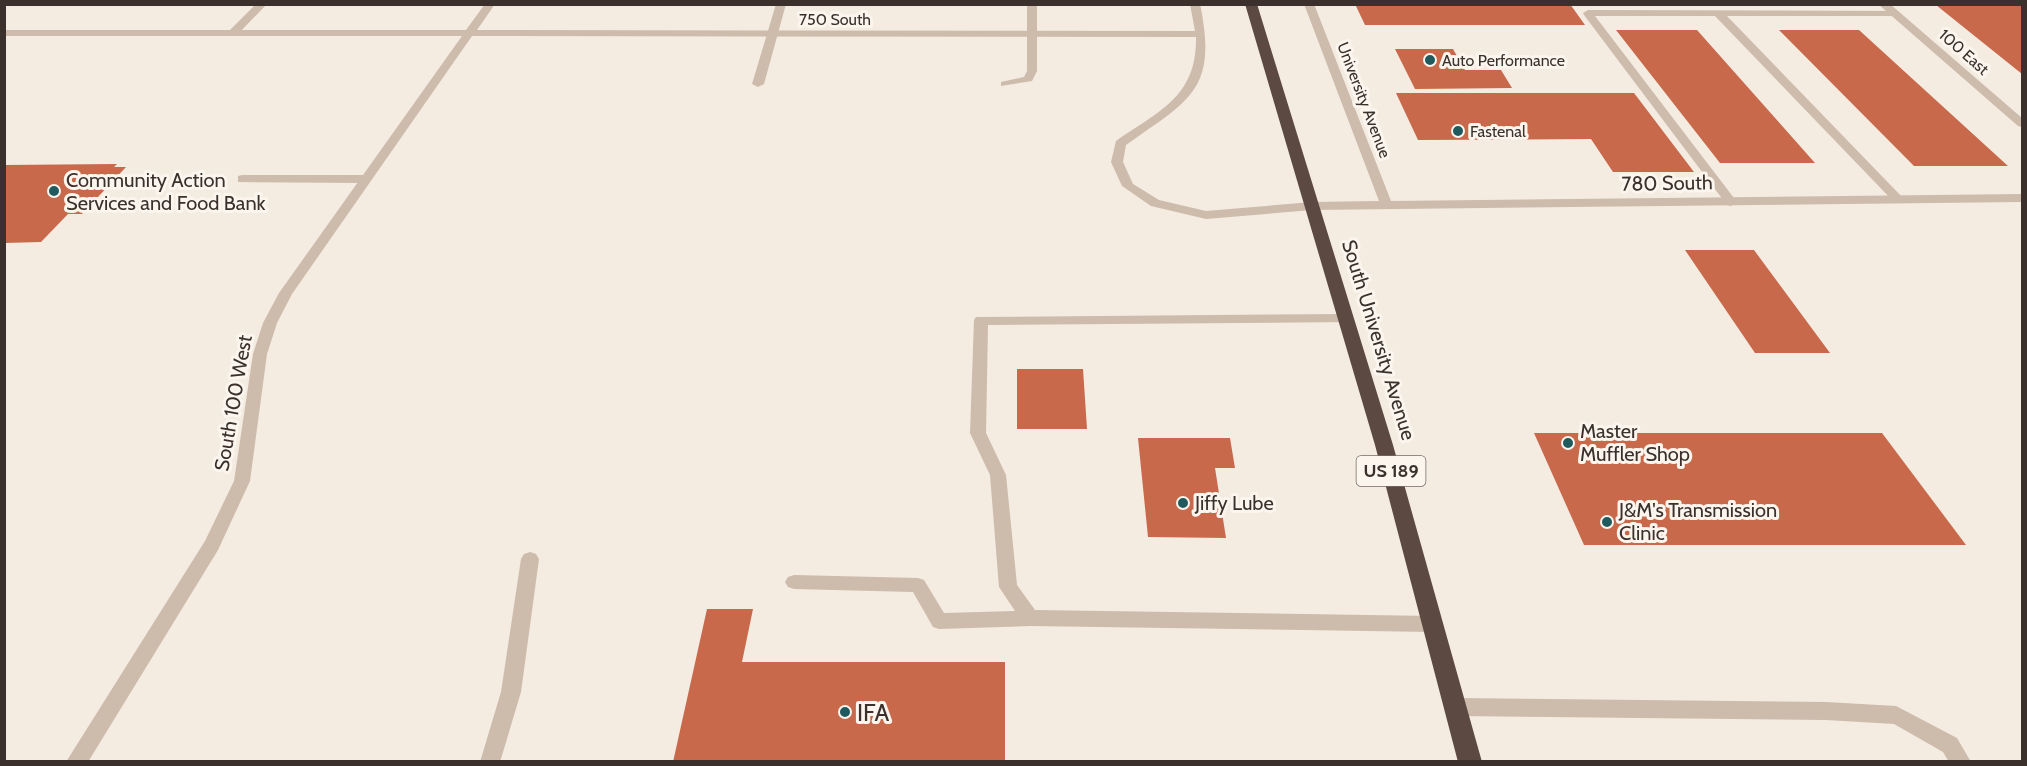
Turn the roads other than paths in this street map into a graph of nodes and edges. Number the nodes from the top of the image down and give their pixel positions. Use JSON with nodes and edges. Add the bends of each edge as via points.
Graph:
{"nodes":[{"id":1,"x":262,"y":4,"type":"edge"},
{"id":2,"x":490,"y":4,"type":"edge"},
{"id":3,"x":781,"y":4,"type":"edge"},
{"id":4,"x":1032,"y":4,"type":"edge"},
{"id":5,"x":1195,"y":4,"type":"edge"},
{"id":6,"x":1251,"y":4,"type":"edge"},
{"id":7,"x":1309,"y":4,"type":"edge"},
{"id":8,"x":1883,"y":4,"type":"edge"},
{"id":9,"x":1585,"y":9,"type":"edge"},
{"id":10,"x":1718,"y":13,"type":"junction"},
{"id":11,"x":1893,"y":13,"type":"junction"},
{"id":12,"x":4,"y":33,"type":"edge"},
{"id":13,"x":232,"y":34,"type":"junction"},
{"id":14,"x":468,"y":34,"type":"junction"},
{"id":15,"x":772,"y":34,"type":"junction"},
{"id":16,"x":1201,"y":34,"type":"junction"},
{"id":17,"x":1033,"y":35,"type":"junction"},
{"id":18,"x":758,"y":84,"type":"dead end"},
{"id":19,"x":1005,"y":84,"type":"dead end"},
{"id":20,"x":2022,"y":124,"type":"edge"},
{"id":21,"x":242,"y":179,"type":"dead end"},
{"id":22,"x":364,"y":179,"type":"junction"},
{"id":23,"x":2022,"y":198,"type":"edge"},
{"id":24,"x":1898,"y":199,"type":"junction"},
{"id":25,"x":1731,"y":202,"type":"junction"},
{"id":26,"x":1312,"y":206,"type":"junction"},
{"id":27,"x":1388,"y":207,"type":"junction"},
{"id":28,"x":1346,"y":319,"type":"junction"},
{"id":29,"x":530,"y":559,"type":"dead end"},
{"id":30,"x":794,"y":582,"type":"dead end"},
{"id":31,"x":1030,"y":618,"type":"junction"},
{"id":32,"x":1432,"y":624,"type":"junction"},
{"id":33,"x":1455,"y":707,"type":"junction"},
{"id":34,"x":76,"y":762,"type":"edge"},
{"id":35,"x":490,"y":762,"type":"edge"},
{"id":36,"x":1470,"y":762,"type":"edge"},
{"id":37,"x":1961,"y":762,"type":"edge"}],
"edges":[{"from":1,"to":13,"type":"street"},
{"from":2,"to":14,"type":"street","name":"South 100 West"},
{"from":3,"to":15,"type":"street"},
{"from":4,"to":17,"type":"street"},
{"from":5,"to":16,"type":"street"},
{"from":6,"to":26,"type":"highway","name":"South University Avenue","number":"US 189"},
{"from":7,"to":27,"type":"street","name":"University Avenue"},
{"from":8,"to":11,"type":"street","name":"100 East"},
{"from":9,"to":10,"type":"street"},
{"from":9,"to":25,"type":"street"},
{"from":10,"to":11,"type":"street"},
{"from":10,"to":24,"type":"street"},
{"from":11,"to":20,"type":"street","name":"100 East"},
{"from":12,"to":13,"type":"street","name":"750 South"},
{"from":13,"to":14,"type":"street","name":"750 South"},
{"from":14,"to":15,"type":"street","name":"750 South"},
{"from":14,"to":22,"type":"street","name":"South 100 West"},
{"from":15,"to":17,"type":"street","name":"750 South"},
{"from":15,"to":18,"type":"street"},
{"from":16,"to":17,"type":"street","name":"750 South"},
{"from":16,"to":26,"type":"street","via":[[1204,56],[1198,78],[1180,99],[1120,144],[1117,162],[1128,186],[1155,203],[1206,215]]},
{"from":17,"to":19,"type":"street","via":[[1032,71],[1028,79]]},
{"from":21,"to":22,"type":"street"},
{"from":22,"to":34,"type":"street","name":"South 100 West","via":[[286,292],[270,323],[260,354],[242,481],[212,545]]},
{"from":23,"to":24,"type":"street","name":"780 South"},
{"from":24,"to":25,"type":"street","name":"780 South"},
{"from":25,"to":27,"type":"street","name":"780 South"},
{"from":26,"to":27,"type":"street","name":"780 South"},
{"from":26,"to":28,"type":"highway","name":"South University Avenue","number":"US 189"},
{"from":28,"to":31,"type":"street","via":[[981,320],[978,433],[998,475],[1008,587]]},
{"from":28,"to":32,"type":"highway","name":"South University Avenue","number":"US 189"},
{"from":29,"to":35,"type":"street","via":[[511,692]]},
{"from":30,"to":31,"type":"street","via":[[918,585],[939,621]]},
{"from":31,"to":32,"type":"street"},
{"from":32,"to":33,"type":"highway","name":"South University Avenue","number":"US 189"},
{"from":33,"to":36,"type":"highway","name":"South University Avenue","number":"US 189"},
{"from":33,"to":37,"type":"street","via":[[1896,715],[1950,745]]}]}
